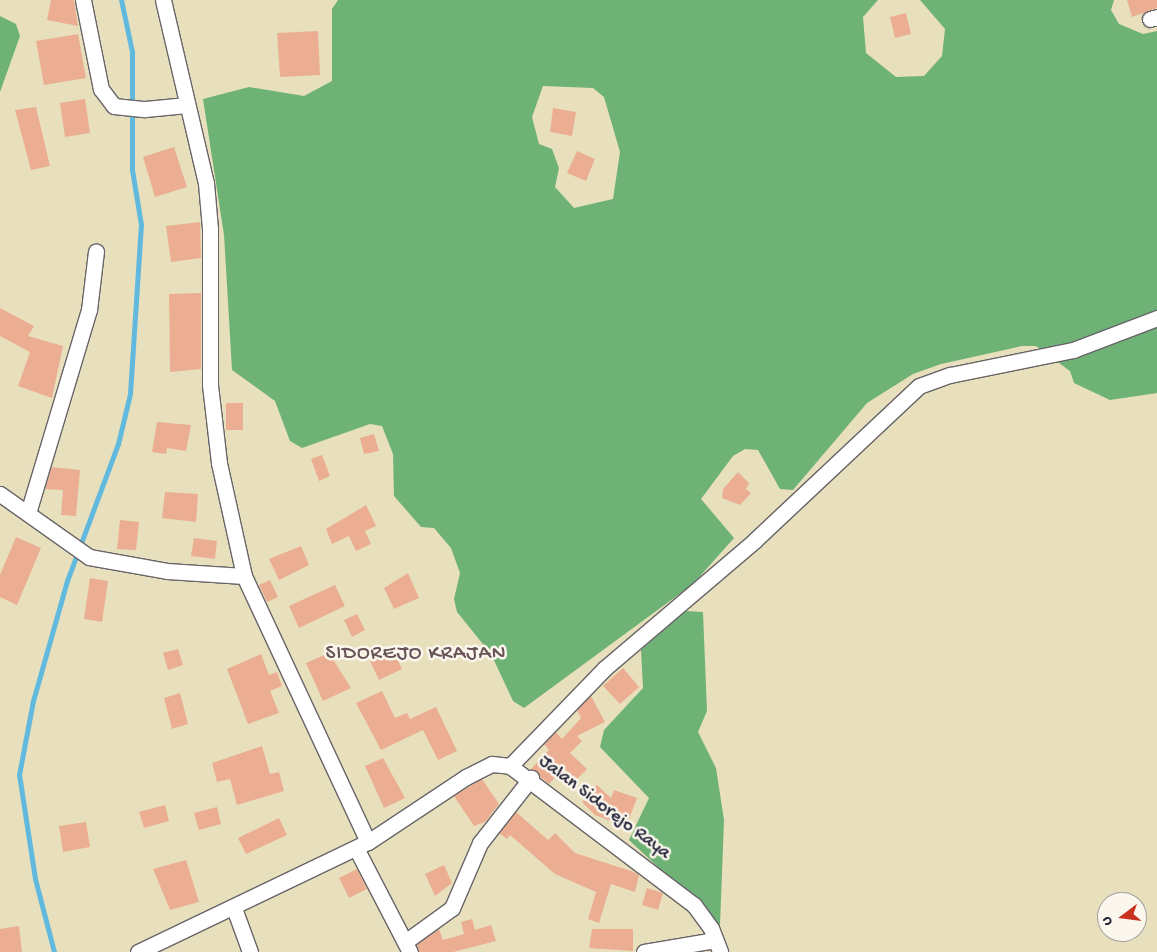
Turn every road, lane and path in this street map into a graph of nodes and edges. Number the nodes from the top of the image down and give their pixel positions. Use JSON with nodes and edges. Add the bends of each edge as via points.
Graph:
{"nodes":[{"id":1,"x":83,"y":0,"type":"edge"},
{"id":2,"x":163,"y":0,"type":"edge"},
{"id":3,"x":187,"y":105,"type":"junction"},
{"id":4,"x":96,"y":251,"type":"dead end"},
{"id":5,"x":1157,"y":318,"type":"edge"},
{"id":6,"x":0,"y":494,"type":"edge"},
{"id":7,"x":28,"y":513,"type":"junction"},
{"id":8,"x":244,"y":576,"type":"junction"},
{"id":9,"x":510,"y":766,"type":"junction"},
{"id":10,"x":531,"y":778,"type":"junction"},
{"id":11,"x":362,"y":837,"type":"junction"},
{"id":12,"x":234,"y":908,"type":"junction"},
{"id":13,"x":718,"y":946,"type":"edge"},
{"id":14,"x":408,"y":947,"type":"edge"},
{"id":15,"x":138,"y":952,"type":"edge"},
{"id":16,"x":250,"y":952,"type":"edge"},
{"id":17,"x":644,"y":952,"type":"edge"}],
"edges":[{"from":1,"to":3,"type":"street","via":[[101,89],[114,106],[145,109]]},
{"from":2,"to":3,"type":"street"},
{"from":3,"to":8,"type":"street","via":[[206,183],[210,229],[210,385],[219,463]]},
{"from":4,"to":7,"type":"street","via":[[89,310]]},
{"from":5,"to":9,"type":"street","via":[[1073,350],[950,375],[918,386],[754,542],[605,668]]},
{"from":6,"to":7,"type":"street"},
{"from":7,"to":8,"type":"street","via":[[54,535],[89,557],[167,572]]},
{"from":8,"to":11,"type":"street"},
{"from":9,"to":10,"type":"street","name":"Jalan Sidorejo Raya"},
{"from":9,"to":11,"type":"street","name":"Jalan Sidorejo Raya","via":[[492,764]]},
{"from":10,"to":13,"type":"street","name":"Jalan Sidorejo Raya","via":[[694,905]]},
{"from":10,"to":14,"type":"street","via":[[480,843],[452,908]]},
{"from":11,"to":12,"type":"street","name":"Jalan Sidorejo Raya"},
{"from":11,"to":14,"type":"street"},
{"from":12,"to":15,"type":"street","name":"Jalan Sidorejo Raya"},
{"from":12,"to":16,"type":"street"},
{"from":13,"to":17,"type":"street"}]}
